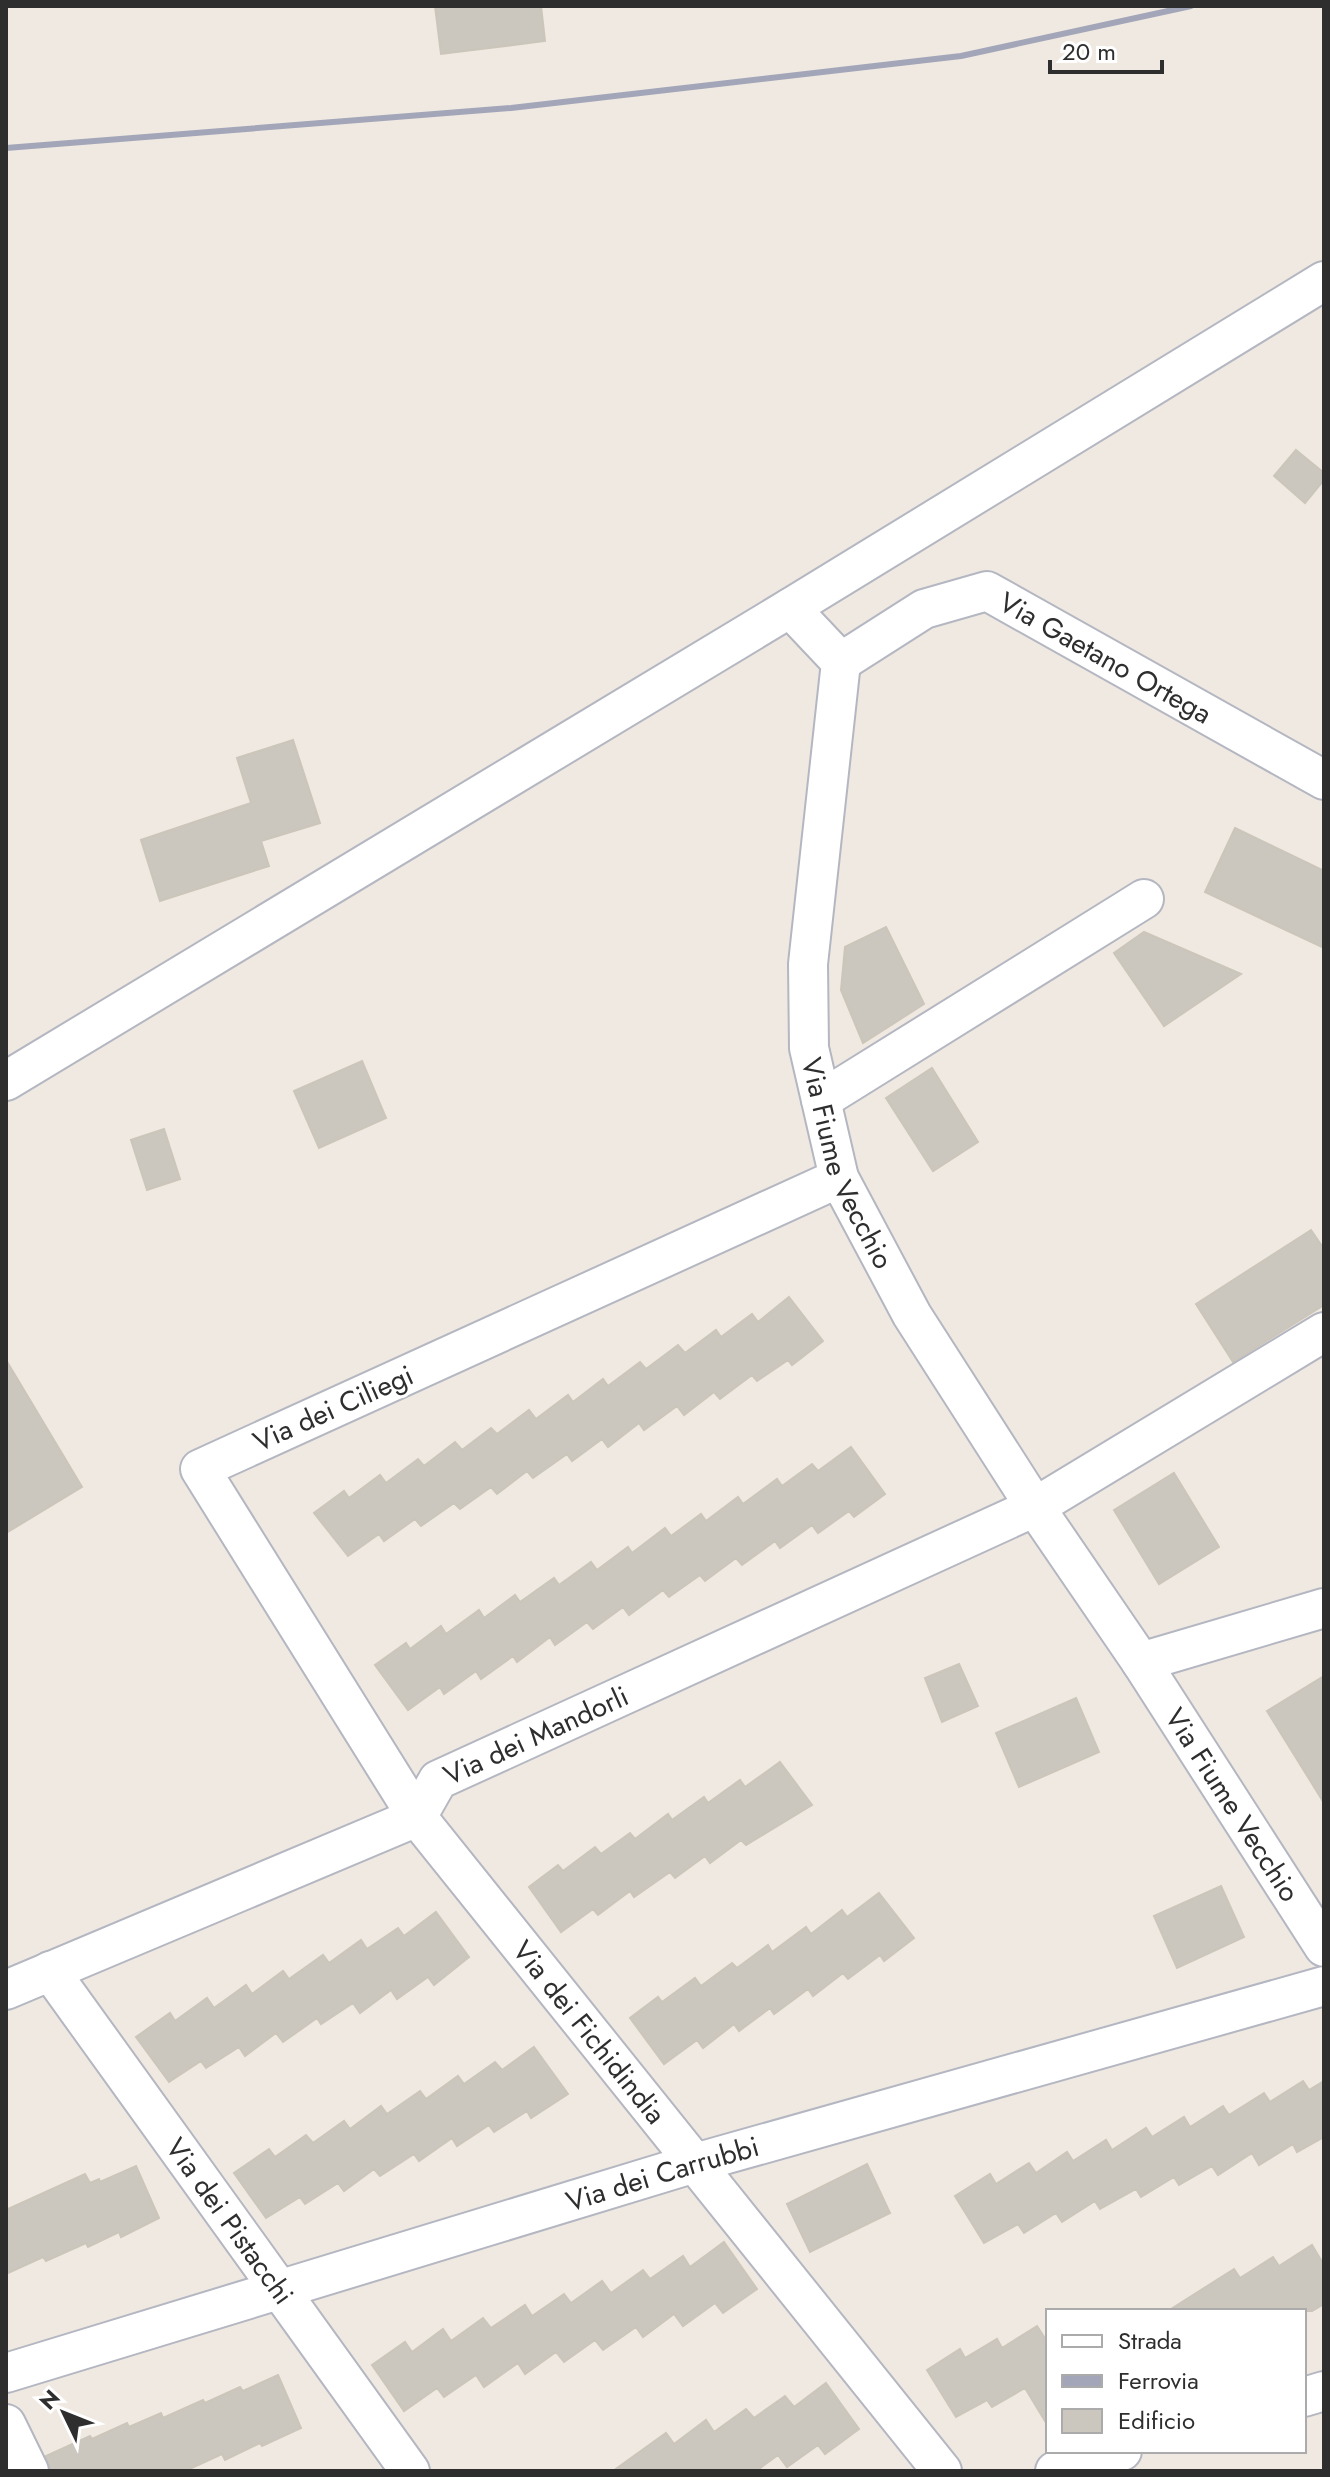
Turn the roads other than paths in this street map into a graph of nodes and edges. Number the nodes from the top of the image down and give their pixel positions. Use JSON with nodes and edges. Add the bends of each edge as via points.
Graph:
{"nodes":[{"id":1,"x":1324,"y":281,"type":"edge"},
{"id":2,"x":790,"y":608,"type":"junction"},
{"id":3,"x":841,"y":662,"type":"junction"},
{"id":4,"x":1324,"y":780,"type":"edge"},
{"id":5,"x":1144,"y":899,"type":"dead end"},
{"id":6,"x":6,"y":1081,"type":"edge"},
{"id":7,"x":821,"y":1100,"type":"junction"},
{"id":8,"x":839,"y":1178,"type":"junction"},
{"id":9,"x":1324,"y":1332,"type":"edge"},
{"id":10,"x":1035,"y":1507,"type":"junction"},
{"id":11,"x":1324,"y":1608,"type":"edge"},
{"id":12,"x":1141,"y":1662,"type":"junction"},
{"id":13,"x":417,"y":1817,"type":"junction"},
{"id":14,"x":1324,"y":1947,"type":"edge"},
{"id":15,"x":50,"y":1971,"type":"junction"},
{"id":16,"x":1324,"y":1986,"type":"edge"},
{"id":17,"x":6,"y":1990,"type":"edge"},
{"id":18,"x":695,"y":2163,"type":"junction"},
{"id":19,"x":280,"y":2290,"type":"junction"},
{"id":20,"x":6,"y":2373,"type":"edge"},
{"id":21,"x":6,"y":2424,"type":"edge"},
{"id":22,"x":1115,"y":2453,"type":"edge"},
{"id":23,"x":29,"y":2471,"type":"edge"},
{"id":24,"x":410,"y":2471,"type":"edge"},
{"id":25,"x":942,"y":2471,"type":"edge"},
{"id":26,"x":1055,"y":2471,"type":"edge"}],
"edges":[{"from":1,"to":2,"type":"street"},
{"from":2,"to":3,"type":"street"},
{"from":2,"to":6,"type":"street"},
{"from":3,"to":4,"type":"street","name":"Via Gaetano Ortega","via":[[924,609],[987,591]]},
{"from":3,"to":7,"type":"street","name":"Via Fiume Vecchio","via":[[808,964],[809,1048]]},
{"from":5,"to":7,"type":"street"},
{"from":7,"to":8,"type":"street","name":"Via Fiume Vecchio"},
{"from":8,"to":10,"type":"street","name":"Via Fiume Vecchio","via":[[912,1315]]},
{"from":8,"to":13,"type":"street","name":"Via dei Ciliegi","via":[[200,1469]]},
{"from":9,"to":10,"type":"street","name":"Via dei Mandorli"},
{"from":10,"to":12,"type":"street","name":"Via Fiume Vecchio"},
{"from":10,"to":13,"type":"street","name":"Via dei Mandorli","via":[[438,1780]]},
{"from":11,"to":12,"type":"street"},
{"from":12,"to":14,"type":"street","name":"Via Fiume Vecchio"},
{"from":13,"to":15,"type":"street"},
{"from":13,"to":18,"type":"street","name":"Via dei Fichidindia"},
{"from":15,"to":17,"type":"street"},
{"from":15,"to":19,"type":"street","name":"Via dei Pistacchi"},
{"from":16,"to":18,"type":"street","name":"Via dei Carrubbi"},
{"from":18,"to":19,"type":"street","name":"Via dei Carrubbi"},
{"from":18,"to":25,"type":"street","name":"Via dei Fichidindia"},
{"from":19,"to":20,"type":"street","name":"Via dei Carrubbi"},
{"from":19,"to":24,"type":"street","name":"Via dei Pistacchi"},
{"from":21,"to":23,"type":"street"},
{"from":22,"to":26,"type":"street"}]}
